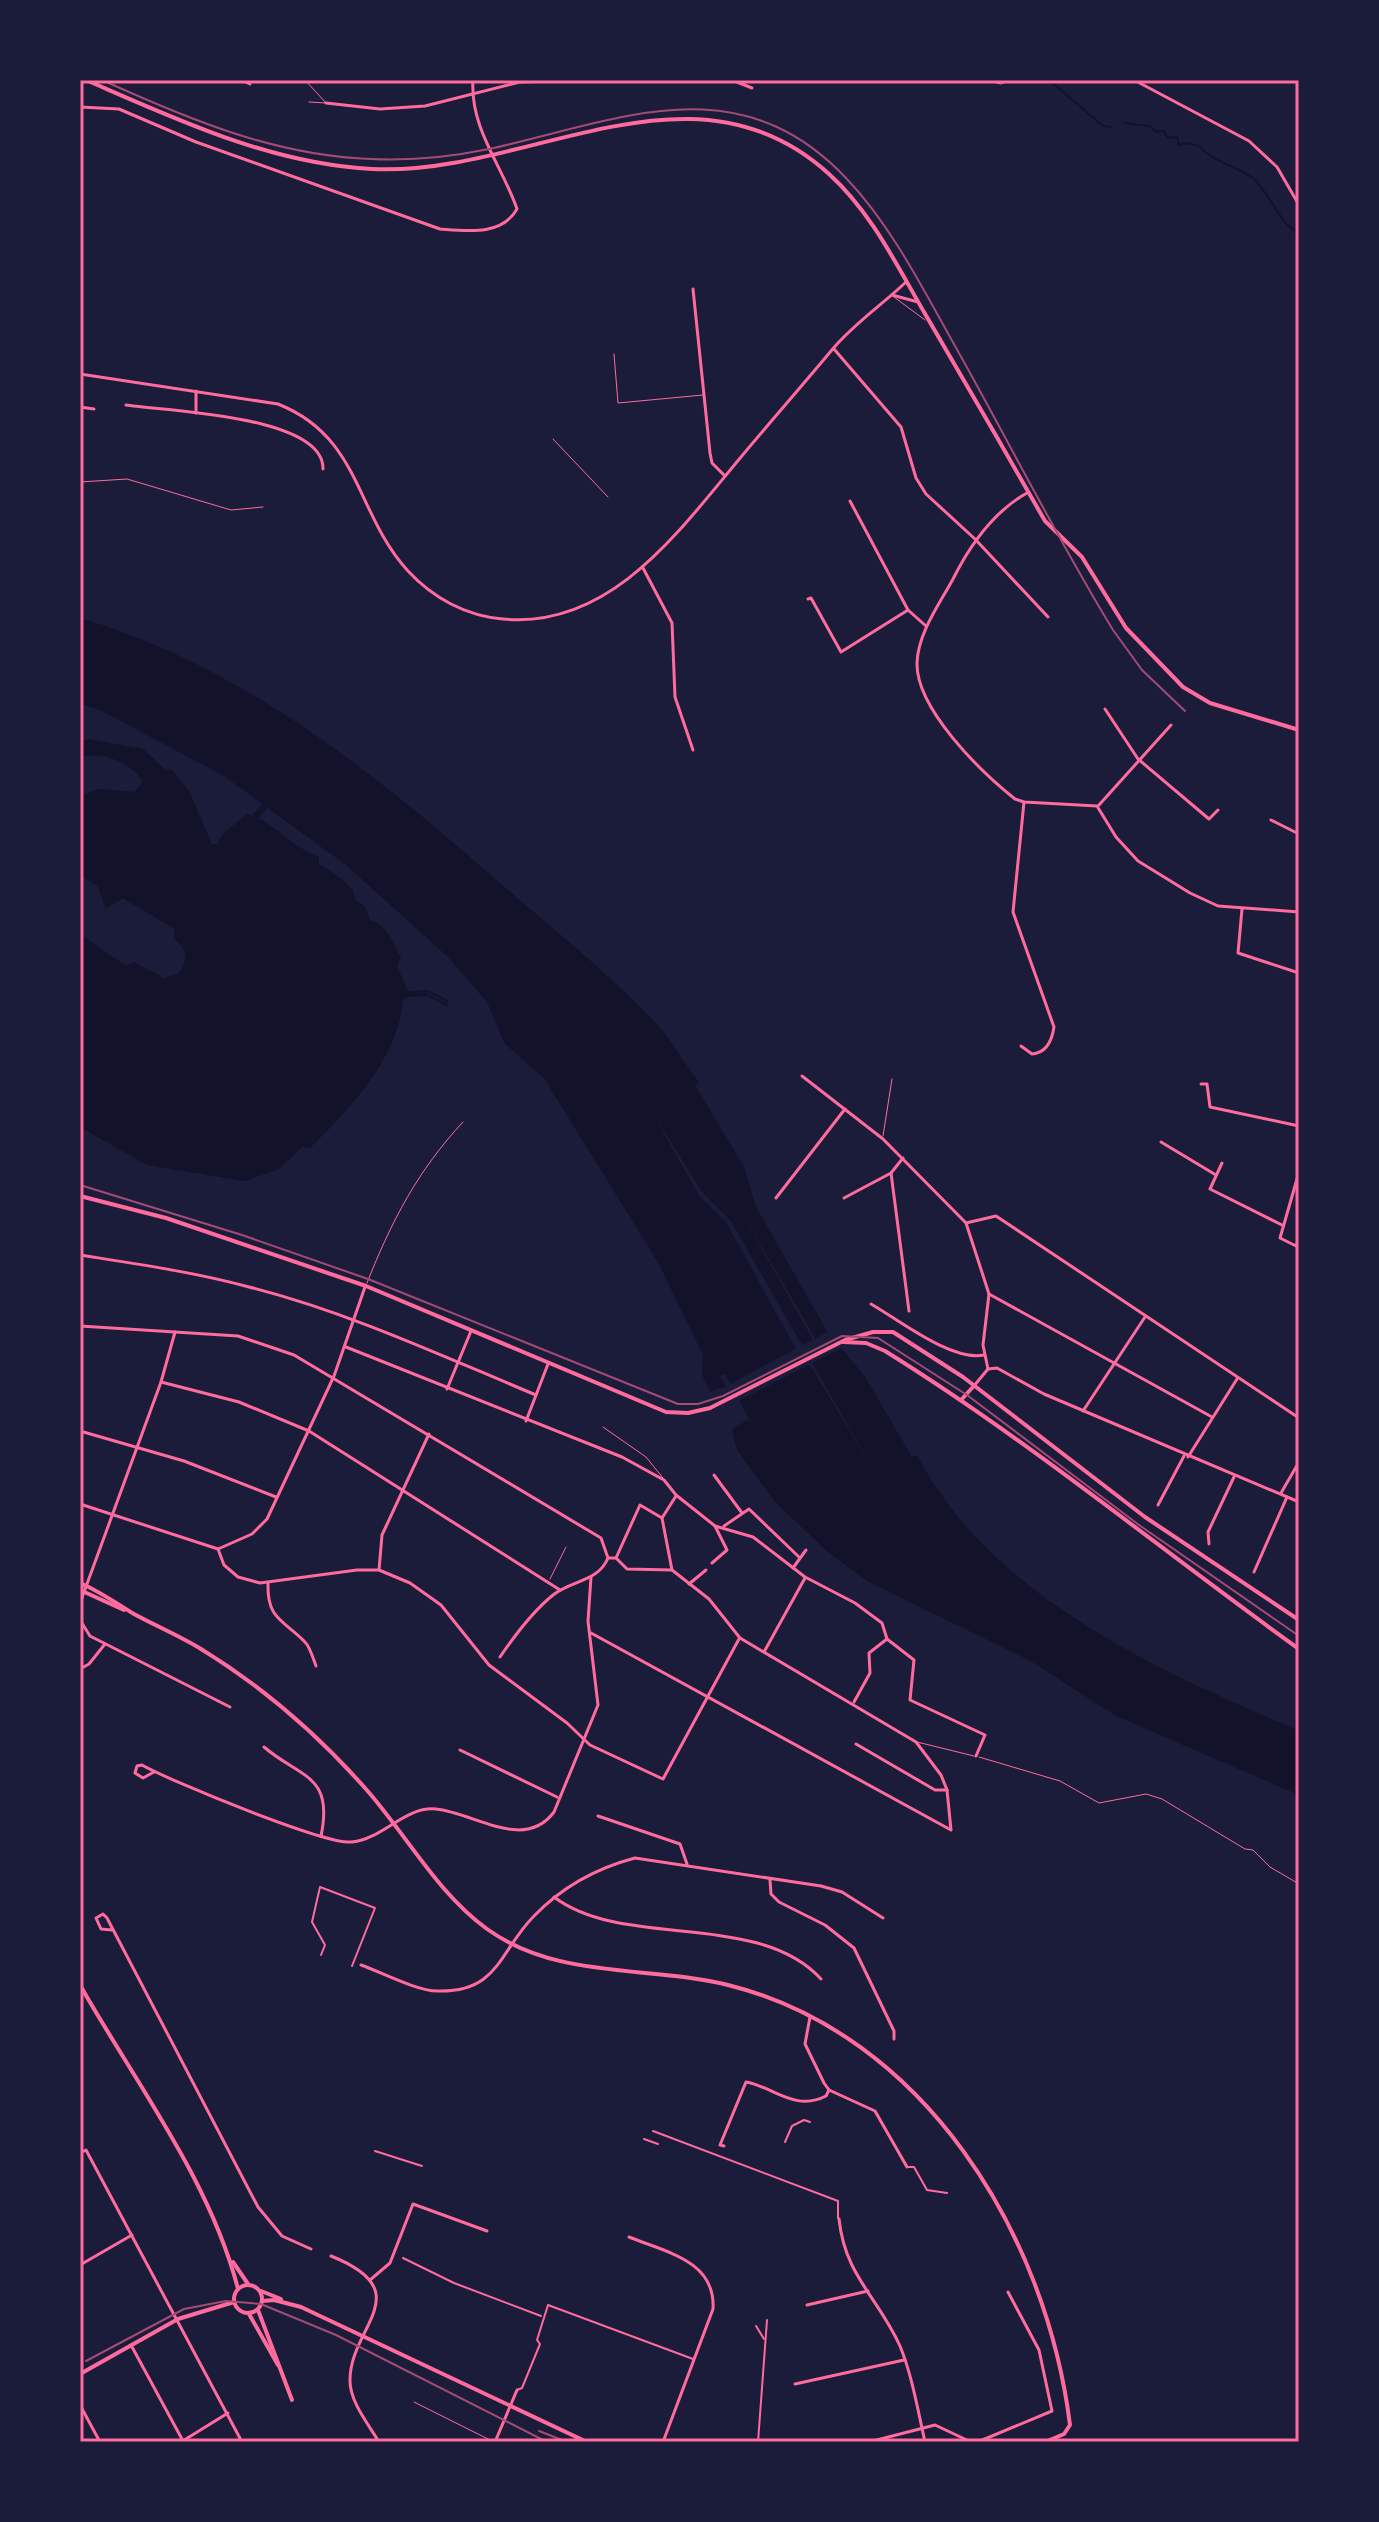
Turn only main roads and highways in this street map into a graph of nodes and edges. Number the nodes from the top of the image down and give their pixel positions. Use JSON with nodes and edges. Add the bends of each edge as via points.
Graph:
{"nodes":[{"id":1,"x":86,"y":80,"type":"edge"},
{"id":2,"x":1299,"y":730,"type":"edge"},
{"id":3,"x":80,"y":1196,"type":"edge"},
{"id":4,"x":844,"y":1342,"type":"junction"},
{"id":5,"x":972,"y":1388,"type":"junction"},
{"id":6,"x":961,"y":1400,"type":"junction"},
{"id":7,"x":82,"y":1587,"type":"edge"},
{"id":8,"x":1299,"y":1620,"type":"edge"},
{"id":9,"x":1299,"y":1649,"type":"edge"},
{"id":10,"x":80,"y":1985,"type":"edge"},
{"id":11,"x":229,"y":2257,"type":"junction"},
{"id":12,"x":248,"y":2284,"type":"junction"},
{"id":13,"x":238,"y":2289,"type":"junction"},
{"id":14,"x":261,"y":2291,"type":"junction"},
{"id":15,"x":262,"y":2301,"type":"junction"},
{"id":16,"x":234,"y":2302,"type":"junction"},
{"id":17,"x":287,"y":2302,"type":"junction"},
{"id":18,"x":258,"y":2310,"type":"junction"},
{"id":19,"x":248,"y":2313,"type":"junction"},
{"id":20,"x":281,"y":2371,"type":"junction"},
{"id":21,"x":80,"y":2374,"type":"edge"},
{"id":22,"x":292,"y":2400,"type":"dead end"},
{"id":23,"x":587,"y":2442,"type":"edge"},
{"id":24,"x":1045,"y":2442,"type":"edge"}],
"edges":[{"from":1,"to":2,"type":"main road","via":[[203,129],[298,159],[389,170],[491,157],[655,119],[702,118],[753,129],[797,150],[840,184],[868,219],[1052,531],[1082,557],[1126,628],[1174,679],[1210,703]]},
{"from":3,"to":4,"type":"main road","via":[[166,1218],[366,1286],[653,1409],[677,1414],[699,1411]]},
{"from":4,"to":5,"type":"main road","via":[[893,1332]]},
{"from":4,"to":6,"type":"main road","via":[[885,1351]]},
{"from":5,"to":6,"type":"main road"},
{"from":5,"to":8,"type":"main road","via":[[1145,1517]]},
{"from":6,"to":9,"type":"main road"},
{"from":7,"to":24,"type":"main road","via":[[198,1647],[285,1709],[396,1824],[455,1901],[513,1945],[582,1966],[679,1976],[766,1997],[810,2017],[900,2079],[976,2169],[1030,2276],[1068,2413],[1068,2430]]},
{"from":10,"to":11,"type":"main road","via":[[185,2163]]},
{"from":11,"to":12,"type":"main road"},
{"from":11,"to":13,"type":"main road"},
{"from":12,"to":13,"type":"main road"},
{"from":12,"to":14,"type":"main road"},
{"from":13,"to":16,"type":"main road"},
{"from":14,"to":15,"type":"main road"},
{"from":14,"to":17,"type":"main road"},
{"from":15,"to":17,"type":"main road"},
{"from":15,"to":18,"type":"main road"},
{"from":16,"to":19,"type":"main road"},
{"from":16,"to":21,"type":"main road","via":[[178,2319]]},
{"from":17,"to":23,"type":"main road"},
{"from":18,"to":19,"type":"main road"},
{"from":18,"to":20,"type":"main road"},
{"from":19,"to":20,"type":"main road"},
{"from":20,"to":22,"type":"main road"}]}
